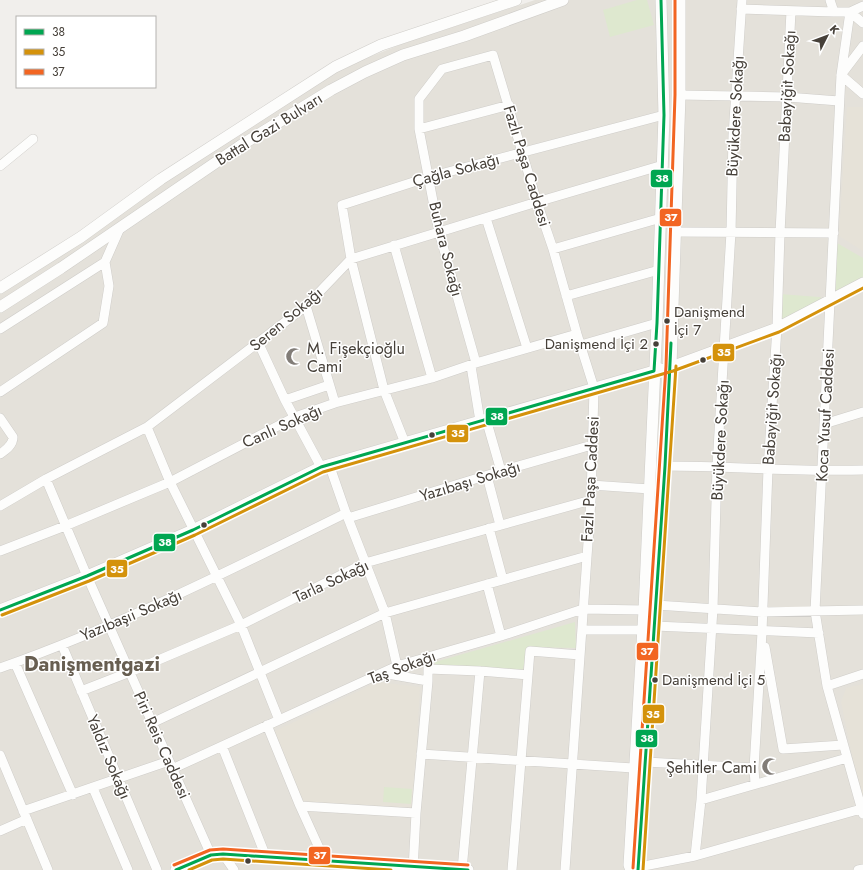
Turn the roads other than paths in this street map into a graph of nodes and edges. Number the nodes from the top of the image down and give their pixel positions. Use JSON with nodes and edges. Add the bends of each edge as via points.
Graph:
{"nodes":[{"id":1,"x":516,"y":0,"type":"edge"},
{"id":2,"x":563,"y":0,"type":"edge"},
{"id":3,"x":653,"y":0,"type":"edge"},
{"id":4,"x":661,"y":0,"type":"edge"},
{"id":5,"x":680,"y":0,"type":"edge"},
{"id":6,"x":830,"y":0,"type":"edge"},
{"id":7,"x":741,"y":5,"type":"edge"},
{"id":8,"x":863,"y":6,"type":"edge"},
{"id":9,"x":791,"y":11,"type":"junction"},
{"id":10,"x":834,"y":12,"type":"junction"},
{"id":11,"x":850,"y":12,"type":"junction"},
{"id":12,"x":662,"y":14,"type":"junction"},
{"id":13,"x":863,"y":23,"type":"edge"},
{"id":14,"x":863,"y":46,"type":"edge"},
{"id":15,"x":493,"y":55,"type":"joint"},
{"id":16,"x":841,"y":75,"type":"junction"},
{"id":17,"x":863,"y":94,"type":"edge"},
{"id":18,"x":680,"y":95,"type":"junction"},
{"id":19,"x":736,"y":97,"type":"junction"},
{"id":20,"x":787,"y":97,"type":"junction"},
{"id":21,"x":839,"y":101,"type":"junction"},
{"id":22,"x":509,"y":105,"type":"junction"},
{"id":23,"x":664,"y":115,"type":"junction"},
{"id":24,"x":419,"y":129,"type":"junction"},
{"id":25,"x":33,"y":139,"type":"dead end"},
{"id":26,"x":522,"y":153,"type":"junction"},
{"id":27,"x":663,"y":165,"type":"junction"},
{"id":28,"x":0,"y":166,"type":"edge"},
{"id":29,"x":429,"y":177,"type":"junction"},
{"id":30,"x":537,"y":202,"type":"junction"},
{"id":31,"x":486,"y":218,"type":"junction"},
{"id":32,"x":661,"y":218,"type":"junction"},
{"id":33,"x":120,"y":228,"type":"junction"},
{"id":34,"x":439,"y":232,"type":"junction"},
{"id":35,"x":674,"y":232,"type":"junction"},
{"id":36,"x":731,"y":232,"type":"junction"},
{"id":37,"x":780,"y":232,"type":"junction"},
{"id":38,"x":834,"y":233,"type":"junction"},
{"id":39,"x":394,"y":245,"type":"junction"},
{"id":40,"x":553,"y":249,"type":"junction"},
{"id":41,"x":351,"y":259,"type":"junction"},
{"id":42,"x":105,"y":262,"type":"junction"},
{"id":43,"x":659,"y":270,"type":"junction"},
{"id":44,"x":863,"y":282,"type":"edge"},
{"id":45,"x":0,"y":288,"type":"edge"},
{"id":46,"x":566,"y":296,"type":"junction"},
{"id":47,"x":830,"y":300,"type":"junction"},
{"id":48,"x":306,"y":306,"type":"junction"},
{"id":49,"x":0,"y":307,"type":"edge"},
{"id":50,"x":658,"y":323,"type":"junction"},
{"id":51,"x":778,"y":327,"type":"junction"},
{"id":52,"x":0,"y":329,"type":"edge"},
{"id":53,"x":577,"y":334,"type":"junction"},
{"id":54,"x":258,"y":342,"type":"junction"},
{"id":55,"x":581,"y":344,"type":"junction"},
{"id":56,"x":725,"y":346,"type":"junction"},
{"id":57,"x":527,"y":348,"type":"junction"},
{"id":58,"x":474,"y":364,"type":"junction"},
{"id":59,"x":671,"y":366,"type":"junction"},
{"id":60,"x":654,"y":371,"type":"junction"},
{"id":61,"x":432,"y":378,"type":"junction"},
{"id":62,"x":329,"y":385,"type":"junction"},
{"id":63,"x":594,"y":388,"type":"junction"},
{"id":64,"x":384,"y":390,"type":"junction"},
{"id":65,"x":0,"y":392,"type":"edge"},
{"id":66,"x":285,"y":400,"type":"junction"},
{"id":67,"x":335,"y":403,"type":"junction"},
{"id":68,"x":863,"y":412,"type":"edge"},
{"id":69,"x":295,"y":417,"type":"junction"},
{"id":70,"x":0,"y":418,"type":"edge"},
{"id":71,"x":483,"y":420,"type":"junction"},
{"id":72,"x":824,"y":424,"type":"junction"},
{"id":73,"x":146,"y":427,"type":"junction"},
{"id":74,"x":404,"y":443,"type":"junction"},
{"id":75,"x":592,"y":445,"type":"junction"},
{"id":76,"x":0,"y":454,"type":"edge"},
{"id":77,"x":325,"y":465,"type":"junction"},
{"id":78,"x":665,"y":466,"type":"junction"},
{"id":79,"x":717,"y":466,"type":"junction"},
{"id":80,"x":768,"y":469,"type":"junction"},
{"id":81,"x":863,"y":470,"type":"edge"},
{"id":82,"x":501,"y":471,"type":"junction"},
{"id":83,"x":822,"y":471,"type":"junction"},
{"id":84,"x":487,"y":476,"type":"junction"},
{"id":85,"x":46,"y":479,"type":"junction"},
{"id":86,"x":170,"y":482,"type":"junction"},
{"id":87,"x":591,"y":485,"type":"junction"},
{"id":88,"x":650,"y":489,"type":"junction"},
{"id":89,"x":590,"y":500,"type":"junction"},
{"id":90,"x":0,"y":506,"type":"edge"},
{"id":91,"x":347,"y":515,"type":"junction"},
{"id":92,"x":500,"y":525,"type":"junction"},
{"id":93,"x":65,"y":526,"type":"junction"},
{"id":94,"x":489,"y":528,"type":"junction"},
{"id":95,"x":193,"y":530,"type":"junction"},
{"id":96,"x":0,"y":551,"type":"edge"},
{"id":97,"x":587,"y":556,"type":"junction"},
{"id":98,"x":365,"y":563,"type":"junction"},
{"id":99,"x":87,"y":576,"type":"junction"},
{"id":100,"x":217,"y":577,"type":"junction"},
{"id":101,"x":503,"y":580,"type":"junction"},
{"id":102,"x":487,"y":584,"type":"junction"},
{"id":103,"x":656,"y":605,"type":"junction"},
{"id":104,"x":713,"y":608,"type":"junction"},
{"id":105,"x":583,"y":609,"type":"junction"},
{"id":106,"x":0,"y":610,"type":"edge"},
{"id":107,"x":644,"y":610,"type":"junction"},
{"id":108,"x":863,"y":610,"type":"edge"},
{"id":109,"x":815,"y":611,"type":"junction"},
{"id":110,"x":762,"y":612,"type":"junction"},
{"id":111,"x":385,"y":613,"type":"junction"},
{"id":112,"x":109,"y":625,"type":"junction"},
{"id":113,"x":241,"y":625,"type":"junction"},
{"id":114,"x":655,"y":626,"type":"junction"},
{"id":115,"x":711,"y":629,"type":"junction"},
{"id":116,"x":582,"y":630,"type":"junction"},
{"id":117,"x":642,"y":630,"type":"junction"},
{"id":118,"x":762,"y":632,"type":"junction"},
{"id":119,"x":819,"y":633,"type":"junction"},
{"id":120,"x":501,"y":636,"type":"junction"},
{"id":121,"x":62,"y":644,"type":"junction"},
{"id":122,"x":580,"y":655,"type":"junction"},
{"id":123,"x":428,"y":656,"type":"junction"},
{"id":124,"x":15,"y":663,"type":"junction"},
{"id":125,"x":397,"y":666,"type":"junction"},
{"id":126,"x":0,"y":668,"type":"edge"},
{"id":127,"x":428,"y":669,"type":"junction"},
{"id":128,"x":480,"y":671,"type":"junction"},
{"id":129,"x":130,"y":672,"type":"junction"},
{"id":130,"x":382,"y":673,"type":"junction"},
{"id":131,"x":259,"y":674,"type":"junction"},
{"id":132,"x":863,"y":674,"type":"edge"},
{"id":133,"x":528,"y":675,"type":"junction"},
{"id":134,"x":428,"y":681,"type":"junction"},
{"id":135,"x":827,"y":686,"type":"junction"},
{"id":136,"x":81,"y":691,"type":"junction"},
{"id":137,"x":279,"y":720,"type":"junction"},
{"id":138,"x":152,"y":723,"type":"junction"},
{"id":139,"x":267,"y":726,"type":"junction"},
{"id":140,"x":843,"y":745,"type":"junction"},
{"id":141,"x":222,"y":746,"type":"junction"},
{"id":142,"x":421,"y":754,"type":"junction"},
{"id":143,"x":0,"y":755,"type":"edge"},
{"id":144,"x":472,"y":757,"type":"junction"},
{"id":145,"x":847,"y":758,"type":"junction"},
{"id":146,"x":521,"y":760,"type":"junction"},
{"id":147,"x":646,"y":762,"type":"junction"},
{"id":148,"x":572,"y":764,"type":"junction"},
{"id":149,"x":171,"y":765,"type":"junction"},
{"id":150,"x":702,"y":765,"type":"junction"},
{"id":151,"x":634,"y":768,"type":"junction"},
{"id":152,"x":754,"y":768,"type":"junction"},
{"id":153,"x":4,"y":773,"type":"edge"},
{"id":154,"x":118,"y":780,"type":"junction"},
{"id":155,"x":755,"y":784,"type":"junction"},
{"id":156,"x":93,"y":788,"type":"junction"},
{"id":157,"x":73,"y":795,"type":"junction"},
{"id":158,"x":701,"y":800,"type":"junction"},
{"id":159,"x":300,"y":806,"type":"junction"},
{"id":160,"x":862,"y":811,"type":"edge"},
{"id":161,"x":416,"y":813,"type":"junction"},
{"id":162,"x":25,"y":815,"type":"junction"},
{"id":163,"x":0,"y":831,"type":"edge"},
{"id":164,"x":223,"y":854,"type":"junction"},
{"id":165,"x":210,"y":856,"type":"junction"},
{"id":166,"x":695,"y":856,"type":"junction"},
{"id":167,"x":266,"y":857,"type":"junction"},
{"id":168,"x":325,"y":861,"type":"junction"},
{"id":169,"x":413,"y":868,"type":"edge"},
{"id":170,"x":636,"y":869,"type":"edge"},
{"id":171,"x":863,"y":869,"type":"edge"},
{"id":172,"x":48,"y":870,"type":"edge"},
{"id":173,"x":128,"y":870,"type":"edge"},
{"id":174,"x":157,"y":870,"type":"edge"},
{"id":175,"x":176,"y":870,"type":"edge"},
{"id":176,"x":234,"y":870,"type":"edge"},
{"id":177,"x":462,"y":870,"type":"edge"},
{"id":178,"x":468,"y":870,"type":"edge"},
{"id":179,"x":512,"y":870,"type":"edge"},
{"id":180,"x":565,"y":870,"type":"edge"},
{"id":181,"x":858,"y":870,"type":"edge"}],
"edges":[{"from":1,"to":45,"type":"street","name":"Battal Gazi Bulvarı","via":[[381,46],[335,67]]},
{"from":2,"to":33,"type":"street","name":"Battal Gazi Bulvarı","via":[[403,55],[365,72],[243,144]]},
{"from":3,"to":12,"type":"street"},
{"from":4,"to":12,"type":"street"},
{"from":5,"to":18,"type":"street"},
{"from":6,"to":10,"type":"street"},
{"from":7,"to":9,"type":"street"},
{"from":7,"to":19,"type":"street","name":"Büyükdere Sokağı"},
{"from":8,"to":11,"type":"street"},
{"from":9,"to":10,"type":"street"},
{"from":9,"to":20,"type":"street","name":"Babayiğit Sokağı"},
{"from":10,"to":11,"type":"street"},
{"from":11,"to":13,"type":"street"},
{"from":11,"to":16,"type":"street","name":"Koca Yusuf Caddesi"},
{"from":12,"to":23,"type":"street"},
{"from":14,"to":16,"type":"street"},
{"from":15,"to":22,"type":"street","name":"Fazlı Paşa Caddesi"},
{"from":15,"to":24,"type":"street","name":"Buhara Sokağı","via":[[442,69],[419,99]]},
{"from":16,"to":17,"type":"street"},
{"from":16,"to":21,"type":"street","name":"Koca Yusuf Caddesi"},
{"from":18,"to":19,"type":"street"},
{"from":18,"to":35,"type":"street"},
{"from":19,"to":20,"type":"street"},
{"from":19,"to":36,"type":"street","name":"Büyükdere Sokağı"},
{"from":20,"to":21,"type":"street"},
{"from":20,"to":37,"type":"street","name":"Babayiğit Sokağı"},
{"from":21,"to":38,"type":"street","name":"Koca Yusuf Caddesi"},
{"from":22,"to":24,"type":"street"},
{"from":22,"to":26,"type":"street","name":"Fazlı Paşa Caddesi"},
{"from":23,"to":26,"type":"street","name":"Çağla Sokağı"},
{"from":23,"to":27,"type":"street"},
{"from":24,"to":29,"type":"street","name":"Buhara Sokağı"},
{"from":25,"to":28,"type":"street"},
{"from":26,"to":29,"type":"street","name":"Çağla Sokağı"},
{"from":26,"to":30,"type":"street","name":"Fazlı Paşa Caddesi"},
{"from":27,"to":30,"type":"street","name":"Seren Sokağı"},
{"from":27,"to":32,"type":"street"},
{"from":29,"to":34,"type":"street","name":"Buhara Sokağı"},
{"from":29,"to":41,"type":"street","name":"Çağla Sokağı","via":[[342,205]]},
{"from":30,"to":31,"type":"street","name":"Seren Sokağı"},
{"from":30,"to":40,"type":"street","name":"Fazlı Paşa Caddesi"},
{"from":31,"to":34,"type":"street","name":"Seren Sokağı"},
{"from":31,"to":57,"type":"street"},
{"from":32,"to":40,"type":"street"},
{"from":32,"to":43,"type":"street"},
{"from":33,"to":42,"type":"street"},
{"from":33,"to":49,"type":"street","name":"Battal Gazi Bulvarı"},
{"from":34,"to":39,"type":"street","name":"Seren Sokağı"},
{"from":34,"to":58,"type":"street","name":"Buhara Sokağı"},
{"from":35,"to":36,"type":"street"},
{"from":35,"to":59,"type":"street"},
{"from":36,"to":37,"type":"street"},
{"from":36,"to":56,"type":"street","name":"Büyükdere Sokağı"},
{"from":37,"to":38,"type":"street"},
{"from":37,"to":51,"type":"street","name":"Babayiğit Sokağı"},
{"from":38,"to":47,"type":"street","name":"Koca Yusuf Caddesi"},
{"from":39,"to":41,"type":"street","name":"Seren Sokağı"},
{"from":39,"to":61,"type":"street"},
{"from":40,"to":46,"type":"street","name":"Fazlı Paşa Caddesi"},
{"from":41,"to":48,"type":"street","name":"Seren Sokağı"},
{"from":41,"to":64,"type":"street"},
{"from":42,"to":52,"type":"street"},
{"from":42,"to":65,"type":"street","via":[[108,286],[103,323]]},
{"from":43,"to":46,"type":"street"},
{"from":43,"to":50,"type":"street"},
{"from":44,"to":47,"type":"street"},
{"from":46,"to":53,"type":"street","name":"Fazlı Paşa Caddesi"},
{"from":47,"to":51,"type":"street"},
{"from":47,"to":72,"type":"street","name":"Koca Yusuf Caddesi"},
{"from":48,"to":54,"type":"street","name":"Seren Sokağı"},
{"from":48,"to":62,"type":"street"},
{"from":50,"to":55,"type":"street"},
{"from":50,"to":60,"type":"street"},
{"from":51,"to":56,"type":"street"},
{"from":51,"to":80,"type":"street","name":"Babayiğit Sokağı"},
{"from":53,"to":55,"type":"street","name":"Fazlı Paşa Caddesi"},
{"from":53,"to":57,"type":"street","name":"Canlı Sokağı"},
{"from":54,"to":66,"type":"street"},
{"from":54,"to":73,"type":"street","name":"Seren Sokağı"},
{"from":55,"to":63,"type":"street","name":"Fazlı Paşa Caddesi"},
{"from":56,"to":59,"type":"street"},
{"from":56,"to":79,"type":"street","name":"Büyükdere Sokağı"},
{"from":57,"to":58,"type":"street","name":"Canlı Sokağı"},
{"from":58,"to":61,"type":"street","name":"Canlı Sokağı"},
{"from":58,"to":71,"type":"street","name":"Buhara Sokağı"},
{"from":59,"to":60,"type":"street"},
{"from":59,"to":78,"type":"street"},
{"from":60,"to":63,"type":"street"},
{"from":60,"to":88,"type":"street"},
{"from":61,"to":64,"type":"street","name":"Canlı Sokağı"},
{"from":62,"to":66,"type":"street"},
{"from":62,"to":67,"type":"street"},
{"from":63,"to":71,"type":"street"},
{"from":63,"to":75,"type":"street","name":"Fazlı Paşa Caddesi"},
{"from":64,"to":67,"type":"street","name":"Canlı Sokağı"},
{"from":64,"to":74,"type":"street"},
{"from":66,"to":69,"type":"street"},
{"from":67,"to":69,"type":"street","name":"Canlı Sokağı"},
{"from":68,"to":72,"type":"street"},
{"from":69,"to":77,"type":"street"},
{"from":69,"to":86,"type":"street","name":"Canlı Sokağı"},
{"from":70,"to":76,"type":"street","via":[[13,437]]},
{"from":71,"to":74,"type":"street"},
{"from":71,"to":82,"type":"street","name":"Buhara Sokağı"},
{"from":72,"to":83,"type":"street","name":"Koca Yusuf Caddesi"},
{"from":73,"to":85,"type":"street","name":"Seren Sokağı"},
{"from":73,"to":86,"type":"street"},
{"from":74,"to":77,"type":"street"},
{"from":75,"to":82,"type":"street","name":"Yazıbaşı Sokağı"},
{"from":75,"to":87,"type":"street","name":"Fazlı Paşa Caddesi"},
{"from":77,"to":91,"type":"street"},
{"from":77,"to":95,"type":"street"},
{"from":78,"to":79,"type":"street"},
{"from":78,"to":103,"type":"street"},
{"from":79,"to":80,"type":"street"},
{"from":79,"to":104,"type":"street","name":"Büyükdere Sokağı"},
{"from":80,"to":83,"type":"street"},
{"from":80,"to":110,"type":"street","name":"Babayiğit Sokağı"},
{"from":81,"to":83,"type":"street"},
{"from":82,"to":84,"type":"street","name":"Yazıbaşı Sokağı"},
{"from":83,"to":109,"type":"street","name":"Koca Yusuf Caddesi"},
{"from":84,"to":91,"type":"street","name":"Yazıbaşı Sokağı"},
{"from":84,"to":92,"type":"street"},
{"from":85,"to":90,"type":"street","name":"Seren Sokağı"},
{"from":85,"to":93,"type":"street","name":"Piri Reis Caddesi"},
{"from":86,"to":93,"type":"street","name":"Canlı Sokağı"},
{"from":86,"to":95,"type":"street"},
{"from":87,"to":88,"type":"street"},
{"from":87,"to":89,"type":"street","name":"Fazlı Paşa Caddesi"},
{"from":88,"to":107,"type":"street"},
{"from":89,"to":92,"type":"street","name":"Tarla Sokağı"},
{"from":89,"to":97,"type":"street","name":"Fazlı Paşa Caddesi"},
{"from":91,"to":98,"type":"street"},
{"from":91,"to":100,"type":"street","name":"Yazıbaşı Sokağı"},
{"from":92,"to":94,"type":"street","name":"Tarla Sokağı"},
{"from":93,"to":96,"type":"street","name":"Canlı Sokağı"},
{"from":93,"to":99,"type":"street","name":"Piri Reis Caddesi"},
{"from":94,"to":98,"type":"street","name":"Tarla Sokağı"},
{"from":94,"to":101,"type":"street"},
{"from":95,"to":99,"type":"street"},
{"from":95,"to":100,"type":"street"},
{"from":97,"to":101,"type":"street"},
{"from":97,"to":105,"type":"street","name":"Fazlı Paşa Caddesi"},
{"from":98,"to":111,"type":"street"},
{"from":98,"to":113,"type":"street","name":"Tarla Sokağı"},
{"from":99,"to":106,"type":"street"},
{"from":99,"to":112,"type":"street","name":"Piri Reis Caddesi"},
{"from":100,"to":112,"type":"street","name":"Yazıbaşıi Sokağı"},
{"from":100,"to":113,"type":"street"},
{"from":101,"to":102,"type":"street"},
{"from":102,"to":111,"type":"street"},
{"from":102,"to":120,"type":"street"},
{"from":103,"to":104,"type":"street"},
{"from":103,"to":114,"type":"street"},
{"from":104,"to":110,"type":"street"},
{"from":104,"to":115,"type":"street","name":"Büyükdere Sokağı"},
{"from":105,"to":107,"type":"street","name":"Taş Sokağı"},
{"from":105,"to":116,"type":"street","name":"Fazlı Paşa Caddesi"},
{"from":105,"to":120,"type":"street","name":"Taş Sokağı"},
{"from":107,"to":117,"type":"street"},
{"from":108,"to":109,"type":"street"},
{"from":109,"to":110,"type":"street"},
{"from":109,"to":119,"type":"street","name":"Koca Yusuf Caddesi"},
{"from":110,"to":118,"type":"street","name":"Babayiğit Sokağı"},
{"from":111,"to":125,"type":"street"},
{"from":111,"to":131,"type":"street"},
{"from":112,"to":121,"type":"street","name":"Yazıbaşıi Sokağı"},
{"from":112,"to":129,"type":"street","name":"Piri Reis Caddesi"},
{"from":113,"to":129,"type":"street","name":"Tarla Sokağı"},
{"from":113,"to":131,"type":"street"},
{"from":114,"to":115,"type":"street"},
{"from":114,"to":147,"type":"street"},
{"from":115,"to":118,"type":"street"},
{"from":115,"to":150,"type":"street","name":"Büyükdere Sokağı"},
{"from":116,"to":117,"type":"street"},
{"from":116,"to":122,"type":"street","name":"Fazlı Paşa Caddesi"},
{"from":117,"to":151,"type":"street"},
{"from":118,"to":119,"type":"street"},
{"from":118,"to":140,"type":"street","via":[[783,748]]},
{"from":118,"to":152,"type":"street","name":"Babayiğit Sokağı"},
{"from":119,"to":135,"type":"street","name":"Koca Yusuf Caddesi"},
{"from":120,"to":123,"type":"street","name":"Taş Sokağı"},
{"from":121,"to":124,"type":"street","name":"Yazıbaşıi Sokağı"},
{"from":121,"to":136,"type":"street","name":"Yaldız Sokağı"},
{"from":122,"to":133,"type":"street","via":[[530,651]]},
{"from":122,"to":148,"type":"street","name":"Fazlı Paşa Caddesi"},
{"from":123,"to":125,"type":"street","name":"Taş Sokağı"},
{"from":123,"to":127,"type":"street"},
{"from":124,"to":126,"type":"street","name":"Yazıbaşıi Sokağı"},
{"from":124,"to":157,"type":"street"},
{"from":125,"to":130,"type":"street","name":"Taş Sokağı"},
{"from":127,"to":128,"type":"street"},
{"from":127,"to":134,"type":"street"},
{"from":128,"to":133,"type":"street"},
{"from":128,"to":144,"type":"street"},
{"from":129,"to":136,"type":"street","name":"Tarla Sokağı"},
{"from":129,"to":138,"type":"street","name":"Piri Reis Caddesi"},
{"from":130,"to":134,"type":"street"},
{"from":130,"to":137,"type":"street","name":"Taş Sokağı"},
{"from":131,"to":137,"type":"street"},
{"from":131,"to":138,"type":"street"},
{"from":132,"to":135,"type":"street"},
{"from":133,"to":146,"type":"street"},
{"from":134,"to":142,"type":"street"},
{"from":135,"to":140,"type":"street","name":"Koca Yusuf Caddesi"},
{"from":136,"to":154,"type":"street","name":"Yaldız Sokağı"},
{"from":137,"to":139,"type":"street","name":"Taş Sokağı"},
{"from":138,"to":149,"type":"street","name":"Piri Reis Caddesi"},
{"from":139,"to":141,"type":"street","name":"Taş Sokağı"},
{"from":139,"to":159,"type":"street"},
{"from":140,"to":145,"type":"street","name":"Koca Yusuf Caddesi"},
{"from":141,"to":149,"type":"street","name":"Taş Sokağı"},
{"from":141,"to":167,"type":"street"},
{"from":142,"to":144,"type":"street"},
{"from":142,"to":161,"type":"street"},
{"from":143,"to":153,"type":"street"},
{"from":144,"to":146,"type":"street"},
{"from":144,"to":177,"type":"street"},
{"from":145,"to":155,"type":"street"},
{"from":145,"to":160,"type":"street","name":"Koca Yusuf Caddesi"},
{"from":146,"to":148,"type":"street"},
{"from":146,"to":179,"type":"street"},
{"from":147,"to":150,"type":"street"},
{"from":147,"to":170,"type":"street"},
{"from":148,"to":151,"type":"street"},
{"from":148,"to":180,"type":"street","name":"Fazlı Paşa Caddesi"},
{"from":149,"to":154,"type":"street","name":"Taş Sokağı"},
{"from":149,"to":165,"type":"street","name":"Piri Reis Caddesi"},
{"from":150,"to":152,"type":"street"},
{"from":150,"to":158,"type":"street","name":"Büyükdere Sokağı"},
{"from":151,"to":170,"type":"street","via":[[628,865]]},
{"from":152,"to":155,"type":"street","name":"Babayiğit Sokağı"},
{"from":153,"to":162,"type":"street"},
{"from":154,"to":156,"type":"street","name":"Taş Sokağı"},
{"from":154,"to":174,"type":"street","name":"Yaldız Sokağı"},
{"from":155,"to":158,"type":"street"},
{"from":156,"to":157,"type":"street","name":"Taş Sokağı"},
{"from":156,"to":173,"type":"street"},
{"from":157,"to":162,"type":"street","name":"Taş Sokağı"},
{"from":158,"to":166,"type":"street","name":"Büyükdere Sokağı"},
{"from":159,"to":161,"type":"street"},
{"from":159,"to":168,"type":"street"},
{"from":160,"to":166,"type":"street"},
{"from":161,"to":169,"type":"street"},
{"from":162,"to":163,"type":"street","name":"Taş Sokağı"},
{"from":162,"to":172,"type":"street"},
{"from":164,"to":165,"type":"street"},
{"from":164,"to":167,"type":"street"},
{"from":164,"to":176,"type":"street"},
{"from":165,"to":175,"type":"street"},
{"from":166,"to":170,"type":"street"},
{"from":167,"to":168,"type":"street"},
{"from":168,"to":169,"type":"street"},
{"from":169,"to":177,"type":"street"},
{"from":171,"to":181,"type":"street"},
{"from":177,"to":178,"type":"street"}]}
